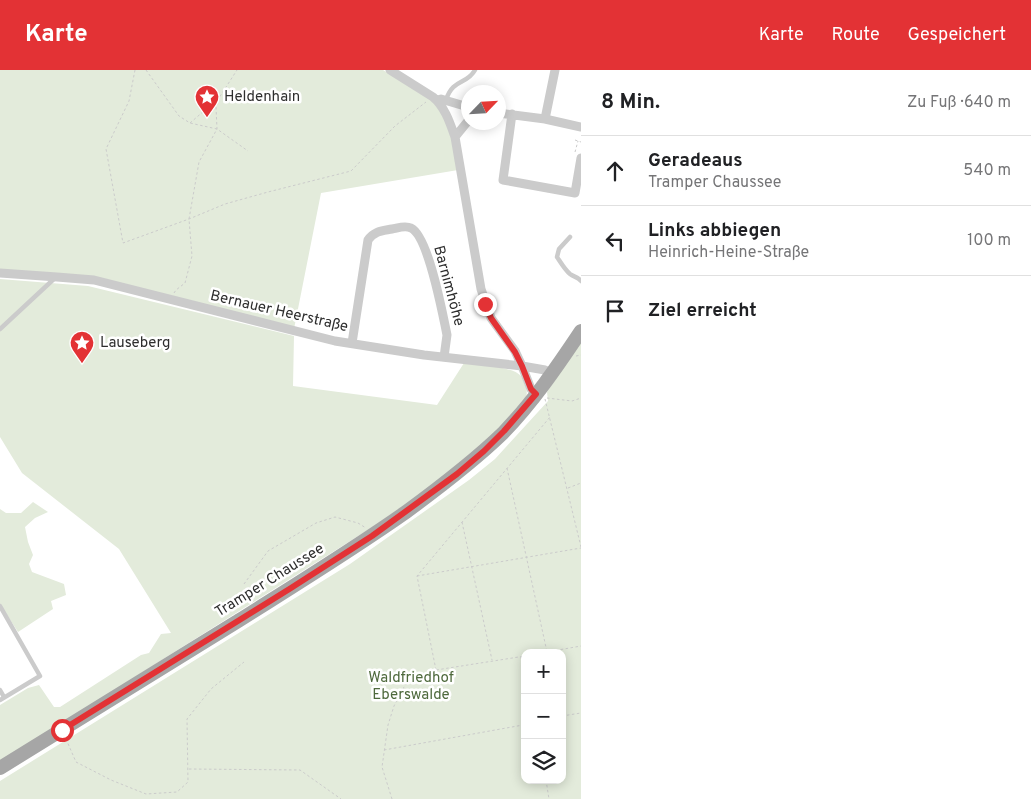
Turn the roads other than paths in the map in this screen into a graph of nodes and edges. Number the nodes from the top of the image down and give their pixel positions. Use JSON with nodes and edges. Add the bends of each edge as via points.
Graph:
{"nodes":[{"id":1,"x":390,"y":70,"type":"edge"},
{"id":2,"x":475,"y":70,"type":"edge"},
{"id":3,"x":555,"y":70,"type":"edge"},
{"id":4,"x":403,"y":73,"type":"edge"},
{"id":5,"x":438,"y":99,"type":"junction"},
{"id":6,"x":461,"y":105,"type":"edge"},
{"id":7,"x":506,"y":114,"type":"edge"},
{"id":8,"x":512,"y":114,"type":"junction"},
{"id":9,"x":545,"y":119,"type":"junction"},
{"id":10,"x":581,"y":127,"type":"edge"},
{"id":11,"x":461,"y":130,"type":"edge"},
{"id":12,"x":455,"y":137,"type":"junction"},
{"id":13,"x":578,"y":157,"type":"edge"},
{"id":14,"x":570,"y":237,"type":"dead end"},
{"id":15,"x":0,"y":273,"type":"edge"},
{"id":16,"x":57,"y":276,"type":"junction"},
{"id":17,"x":581,"y":281,"type":"edge"},
{"id":18,"x":0,"y":329,"type":"edge"},
{"id":19,"x":581,"y":331,"type":"edge"},
{"id":20,"x":352,"y":343,"type":"junction"},
{"id":21,"x":444,"y":357,"type":"junction"},
{"id":22,"x":522,"y":366,"type":"junction"},
{"id":23,"x":553,"y":374,"type":"junction"},
{"id":24,"x":536,"y":394,"type":"junction"},
{"id":25,"x":0,"y":606,"type":"edge"},
{"id":26,"x":0,"y":690,"type":"edge"},
{"id":27,"x":2,"y":699,"type":"edge"},
{"id":28,"x":0,"y":768,"type":"edge"}],
"edges":[{"from":1,"to":4,"type":"street"},
{"from":2,"to":5,"type":"lane","via":[[471,77]]},
{"from":3,"to":9,"type":"street"},
{"from":4,"to":5,"type":"street"},
{"from":5,"to":6,"type":"street"},
{"from":5,"to":12,"type":"street"},
{"from":7,"to":8,"type":"street"},
{"from":8,"to":9,"type":"street"},
{"from":8,"to":13,"type":"street","via":[[503,180],[575,192]]},
{"from":9,"to":10,"type":"street"},
{"from":11,"to":12,"type":"street"},
{"from":12,"to":22,"type":"street","via":[[481,289],[491,318]]},
{"from":14,"to":17,"type":"lane","via":[[559,249],[557,257],[571,276]]},
{"from":15,"to":16,"type":"street","name":"Bernauer Heerstraße"},
{"from":16,"to":18,"type":"lane"},
{"from":16,"to":20,"type":"street","name":"Bernauer Heerstraße","via":[[94,280]]},
{"from":19,"to":23,"type":"main road","name":"Tramper Chaussee"},
{"from":20,"to":21,"type":"street","name":"Bernauer Heerstraße"},
{"from":20,"to":21,"type":"street","name":"Barnimhöhe","via":[[368,240],[377,232],[411,228],[421,239],[431,266],[447,335]]},
{"from":21,"to":22,"type":"street","name":"Bernauer Heerstraße"},
{"from":22,"to":23,"type":"street","name":"Bernauer Heerstraße"},
{"from":22,"to":24,"type":"street"},
{"from":23,"to":24,"type":"main road","name":"Tramper Chaussee"},
{"from":24,"to":28,"type":"main road","name":"Tramper Chaussee","via":[[477,457],[372,536]]},
{"from":25,"to":27,"type":"lane","via":[[40,676]]},
{"from":26,"to":27,"type":"lane"}]}
